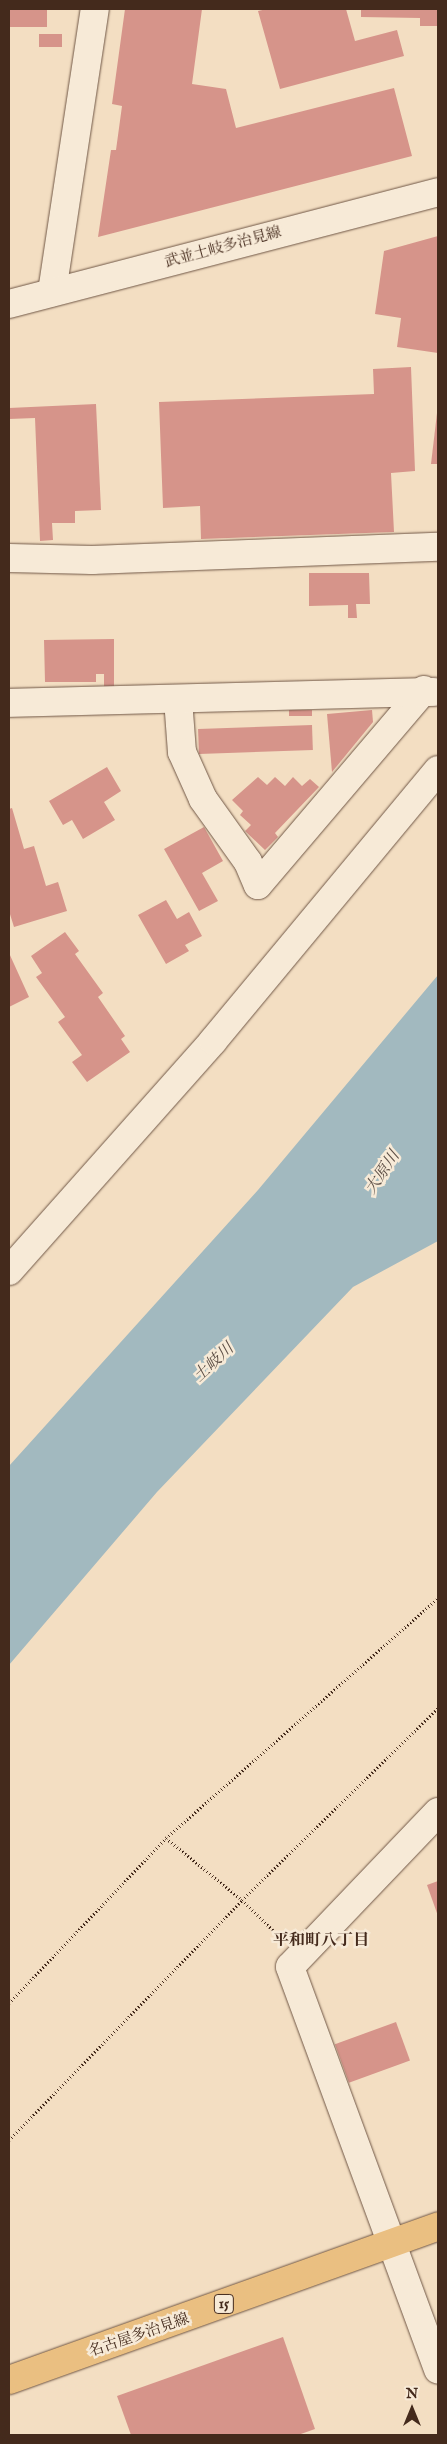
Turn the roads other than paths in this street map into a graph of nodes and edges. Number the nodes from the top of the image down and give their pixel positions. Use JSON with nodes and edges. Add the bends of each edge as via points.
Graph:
{"nodes":[{"id":1,"x":95,"y":9,"type":"edge"},
{"id":2,"x":438,"y":192,"type":"edge"},
{"id":3,"x":52,"y":292,"type":"junction"},
{"id":4,"x":9,"y":304,"type":"edge"},
{"id":5,"x":438,"y":547,"type":"edge"},
{"id":6,"x":9,"y":558,"type":"edge"},
{"id":7,"x":431,"y":692,"type":"edge"},
{"id":8,"x":178,"y":699,"type":"junction"},
{"id":9,"x":9,"y":703,"type":"edge"},
{"id":10,"x":438,"y":770,"type":"edge"},
{"id":11,"x":9,"y":1271,"type":"edge"},
{"id":12,"x":438,"y":1812,"type":"edge"},
{"id":13,"x":438,"y":2226,"type":"edge"},
{"id":14,"x":390,"y":2244,"type":"junction"},
{"id":15,"x":438,"y":2370,"type":"edge"},
{"id":16,"x":9,"y":2380,"type":"edge"}],
"edges":[{"from":1,"to":3,"type":"street"},
{"from":2,"to":3,"type":"street","name":"武並土岐多治見線"},
{"from":3,"to":4,"type":"street","name":"武並土岐多治見線"},
{"from":5,"to":6,"type":"street","via":[[92,560]]},
{"from":7,"to":8,"type":"street"},
{"from":7,"to":8,"type":"street","via":[[258,885],[248,862],[203,799],[182,752]]},
{"from":8,"to":9,"type":"street"},
{"from":10,"to":11,"type":"street","via":[[214,1041]]},
{"from":12,"to":14,"type":"street","via":[[290,1967]]},
{"from":13,"to":14,"type":"main road","name":"名古屋多治見線","number":"15"},
{"from":14,"to":15,"type":"street"},
{"from":14,"to":16,"type":"main road","name":"名古屋多治見線","number":"15"}]}
